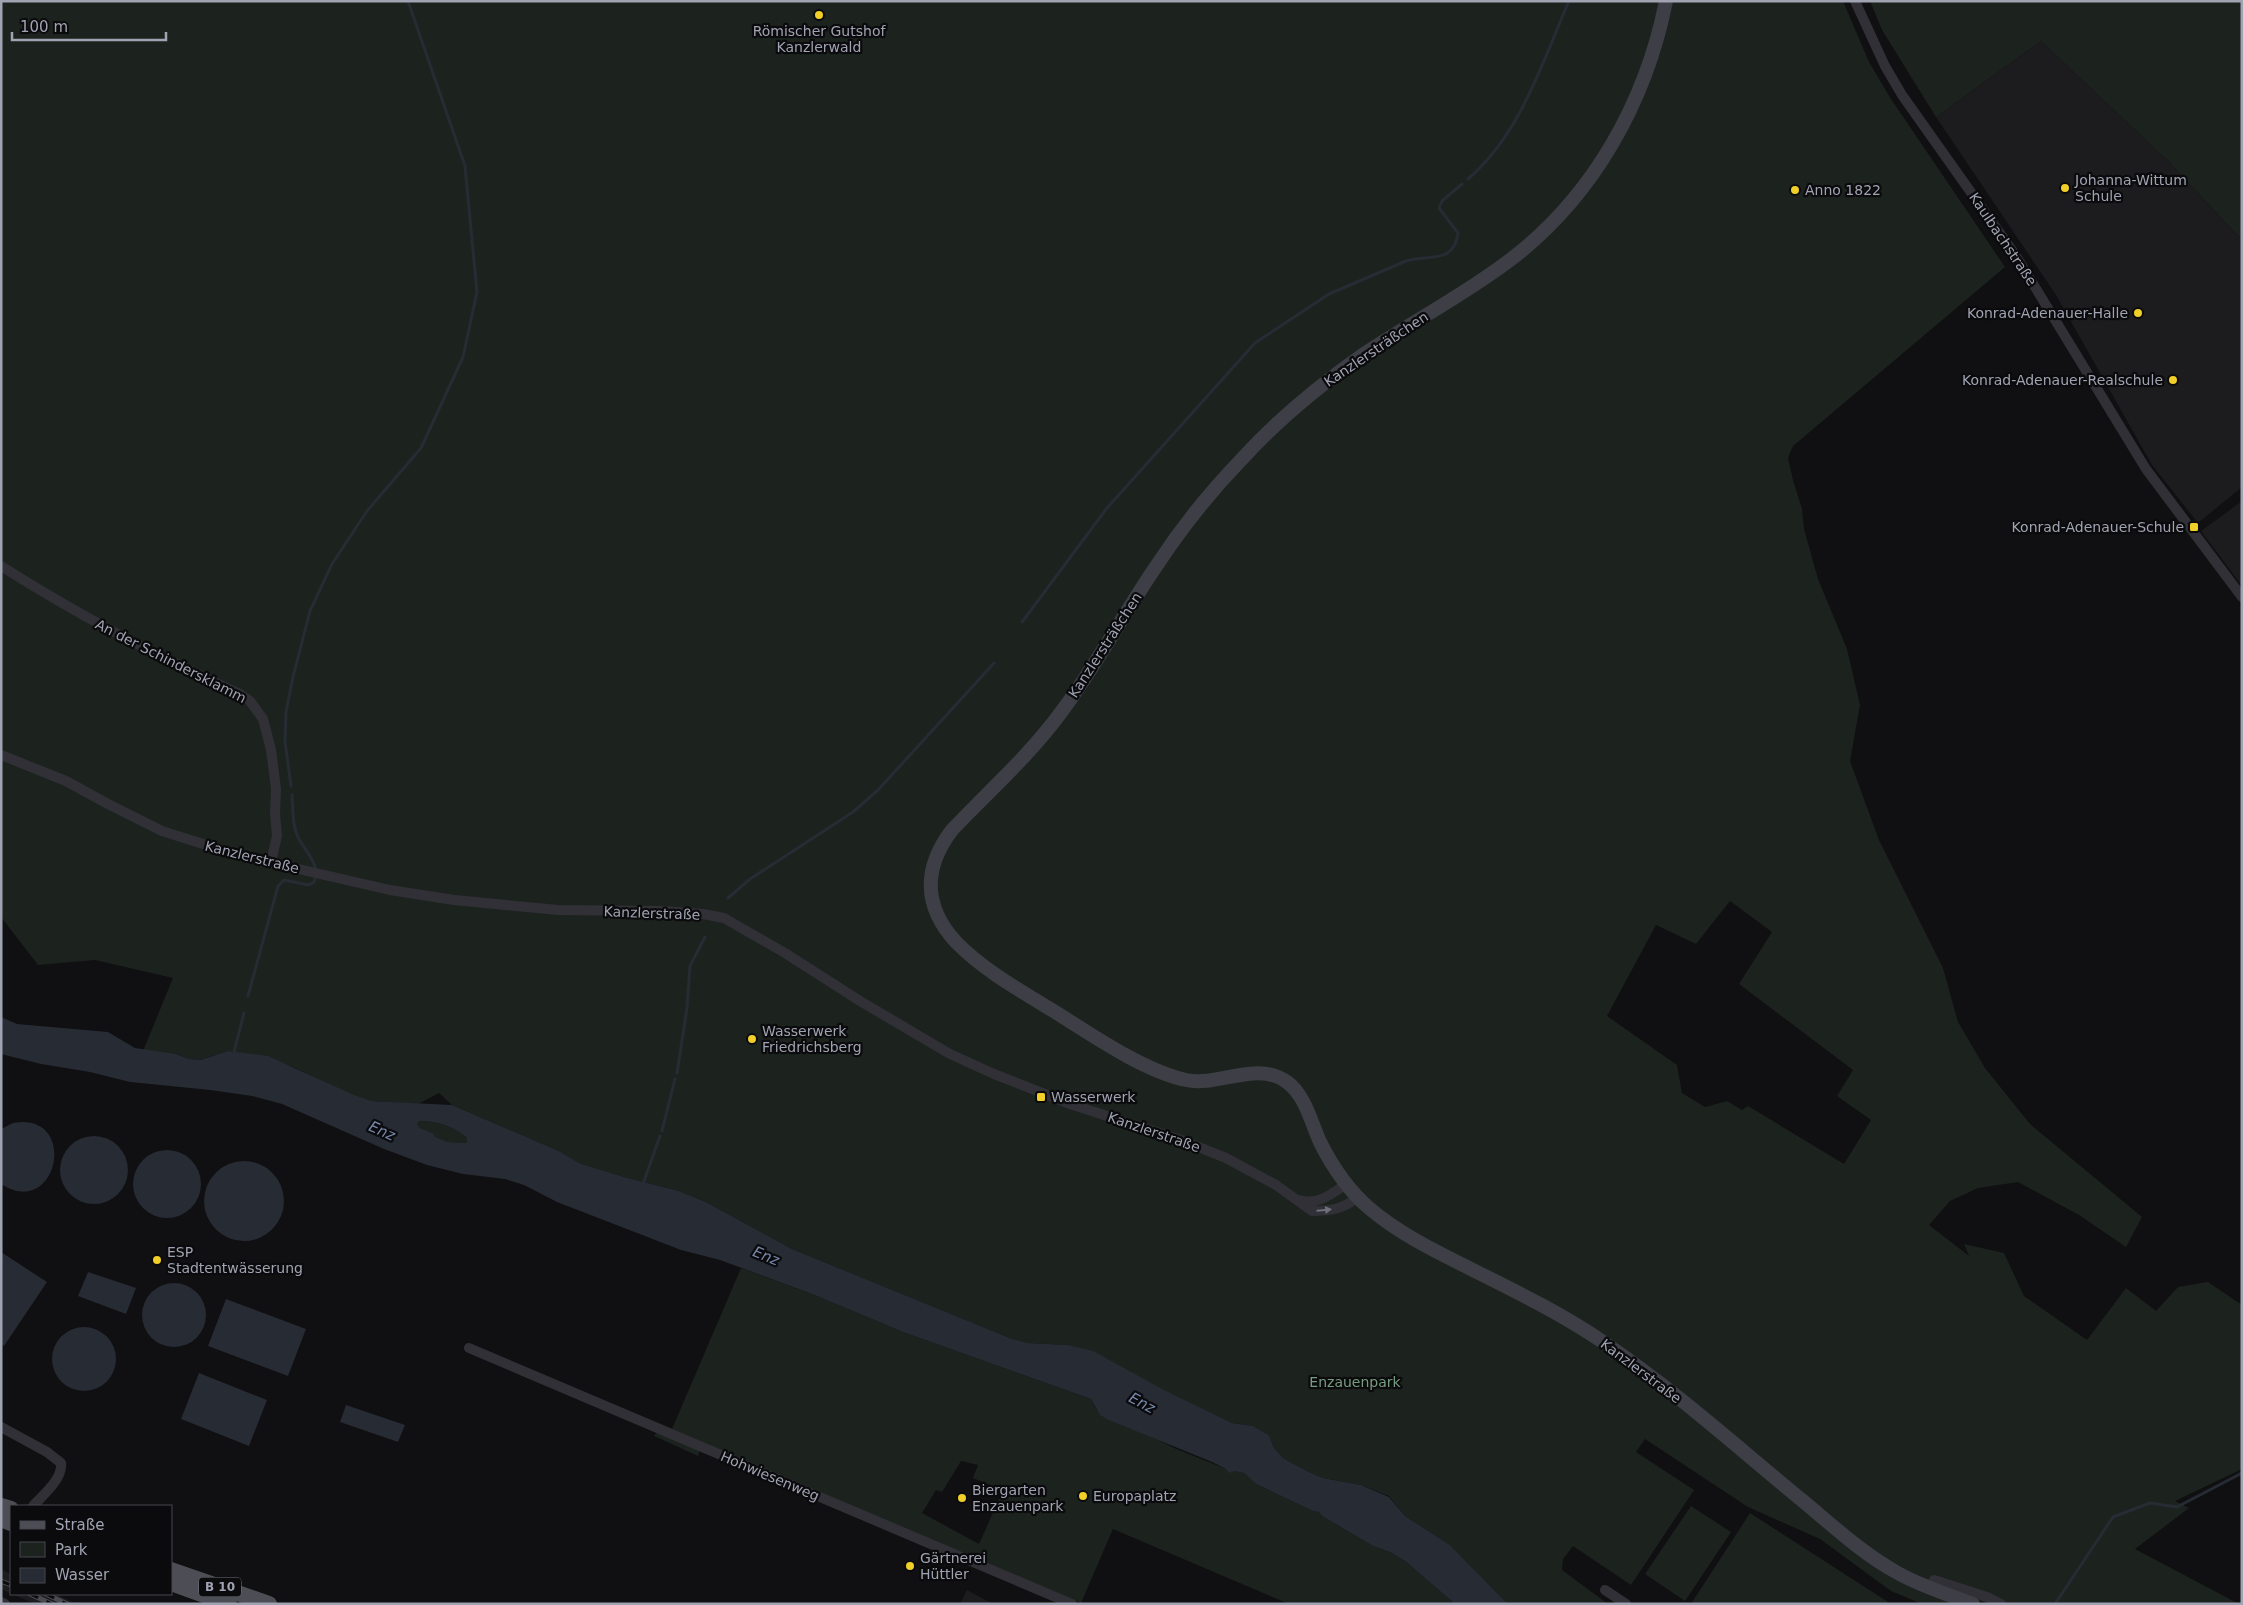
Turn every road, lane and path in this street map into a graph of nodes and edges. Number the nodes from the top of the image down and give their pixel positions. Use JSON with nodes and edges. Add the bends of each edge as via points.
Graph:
{"nodes":[{"id":1,"x":1666,"y":1,"type":"edge"},
{"id":2,"x":1855,"y":1,"type":"edge"},
{"id":3,"x":1,"y":566,"type":"edge"},
{"id":4,"x":2242,"y":597,"type":"edge"},
{"id":5,"x":1,"y":755,"type":"edge"},
{"id":6,"x":271,"y":862,"type":"junction"},
{"id":7,"x":1346,"y":1184,"type":"junction"},
{"id":8,"x":1291,"y":1197,"type":"junction"},
{"id":9,"x":1357,"y":1197,"type":"junction"},
{"id":10,"x":469,"y":1348,"type":"dead end"},
{"id":11,"x":1,"y":1427,"type":"edge"},
{"id":12,"x":34,"y":1505,"type":"edge"},
{"id":13,"x":172,"y":1570,"type":"edge"},
{"id":14,"x":1934,"y":1580,"type":"dead end"},
{"id":15,"x":172,"y":1583,"type":"edge"},
{"id":16,"x":1605,"y":1590,"type":"dead end"},
{"id":17,"x":1,"y":1602,"type":"edge"},
{"id":18,"x":5,"y":1604,"type":"edge"},
{"id":19,"x":229,"y":1604,"type":"edge"},
{"id":20,"x":269,"y":1604,"type":"edge"},
{"id":21,"x":1072,"y":1604,"type":"edge"},
{"id":22,"x":1626,"y":1604,"type":"edge"},
{"id":23,"x":1973,"y":1604,"type":"edge"},
{"id":24,"x":2002,"y":1604,"type":"edge"}],
"edges":[{"from":1,"to":7,"type":"main road","name":"Kanzlersträßchen","via":[[1653,54],[1631,110],[1605,156],[1566,208],[1511,259],[1322,385],[1242,457],[1157,565],[1061,713],[1028,753],[952,830],[936,854],[931,871],[930,889],[935,910],[959,945],[1025,993],[1083,1029],[1136,1060],[1187,1080],[1214,1081],[1260,1073],[1287,1081],[1303,1102],[1321,1144]]},
{"from":2,"to":4,"type":"street","name":"Kaulbachstraße","via":[[1902,95],[2016,256],[2146,469]]},
{"from":3,"to":6,"type":"street","name":"An der Schindersklamm","via":[[60,603],[250,701],[263,718],[274,770],[277,836]]},
{"from":5,"to":6,"type":"street","name":"Kanzlerstraße","via":[[66,781],[162,831],[205,846]]},
{"from":6,"to":8,"type":"street","name":"Kanzlerstraße","via":[[390,890],[454,900],[558,910],[663,911],[724,918],[950,1054],[1070,1104],[1226,1158],[1276,1185]]},
{"from":7,"to":8,"type":"street","name":"Kanzlerstraße","via":[[1313,1202]]},
{"from":7,"to":9,"type":"main road","name":"Kanzlersträßchen"},
{"from":8,"to":9,"type":"street","name":"Kanzlerstraße","one_way":true,"via":[[1312,1211],[1342,1207]]},
{"from":9,"to":23,"type":"main road","name":"Kanzlerstraße","via":[[1387,1223],[1570,1320],[1620,1353],[1884,1565],[1915,1582]]},
{"from":10,"to":21,"type":"street","name":"Hohwiesenweg"},
{"from":11,"to":12,"type":"street","via":[[61,1462],[56,1480]]},
{"from":13,"to":20,"type":"main road","number":"B 10"},
{"from":14,"to":24,"type":"street"},
{"from":15,"to":19,"type":"main road","number":"B 10"},
{"from":16,"to":22,"type":"street"},
{"from":17,"to":18,"type":"street"}]}
